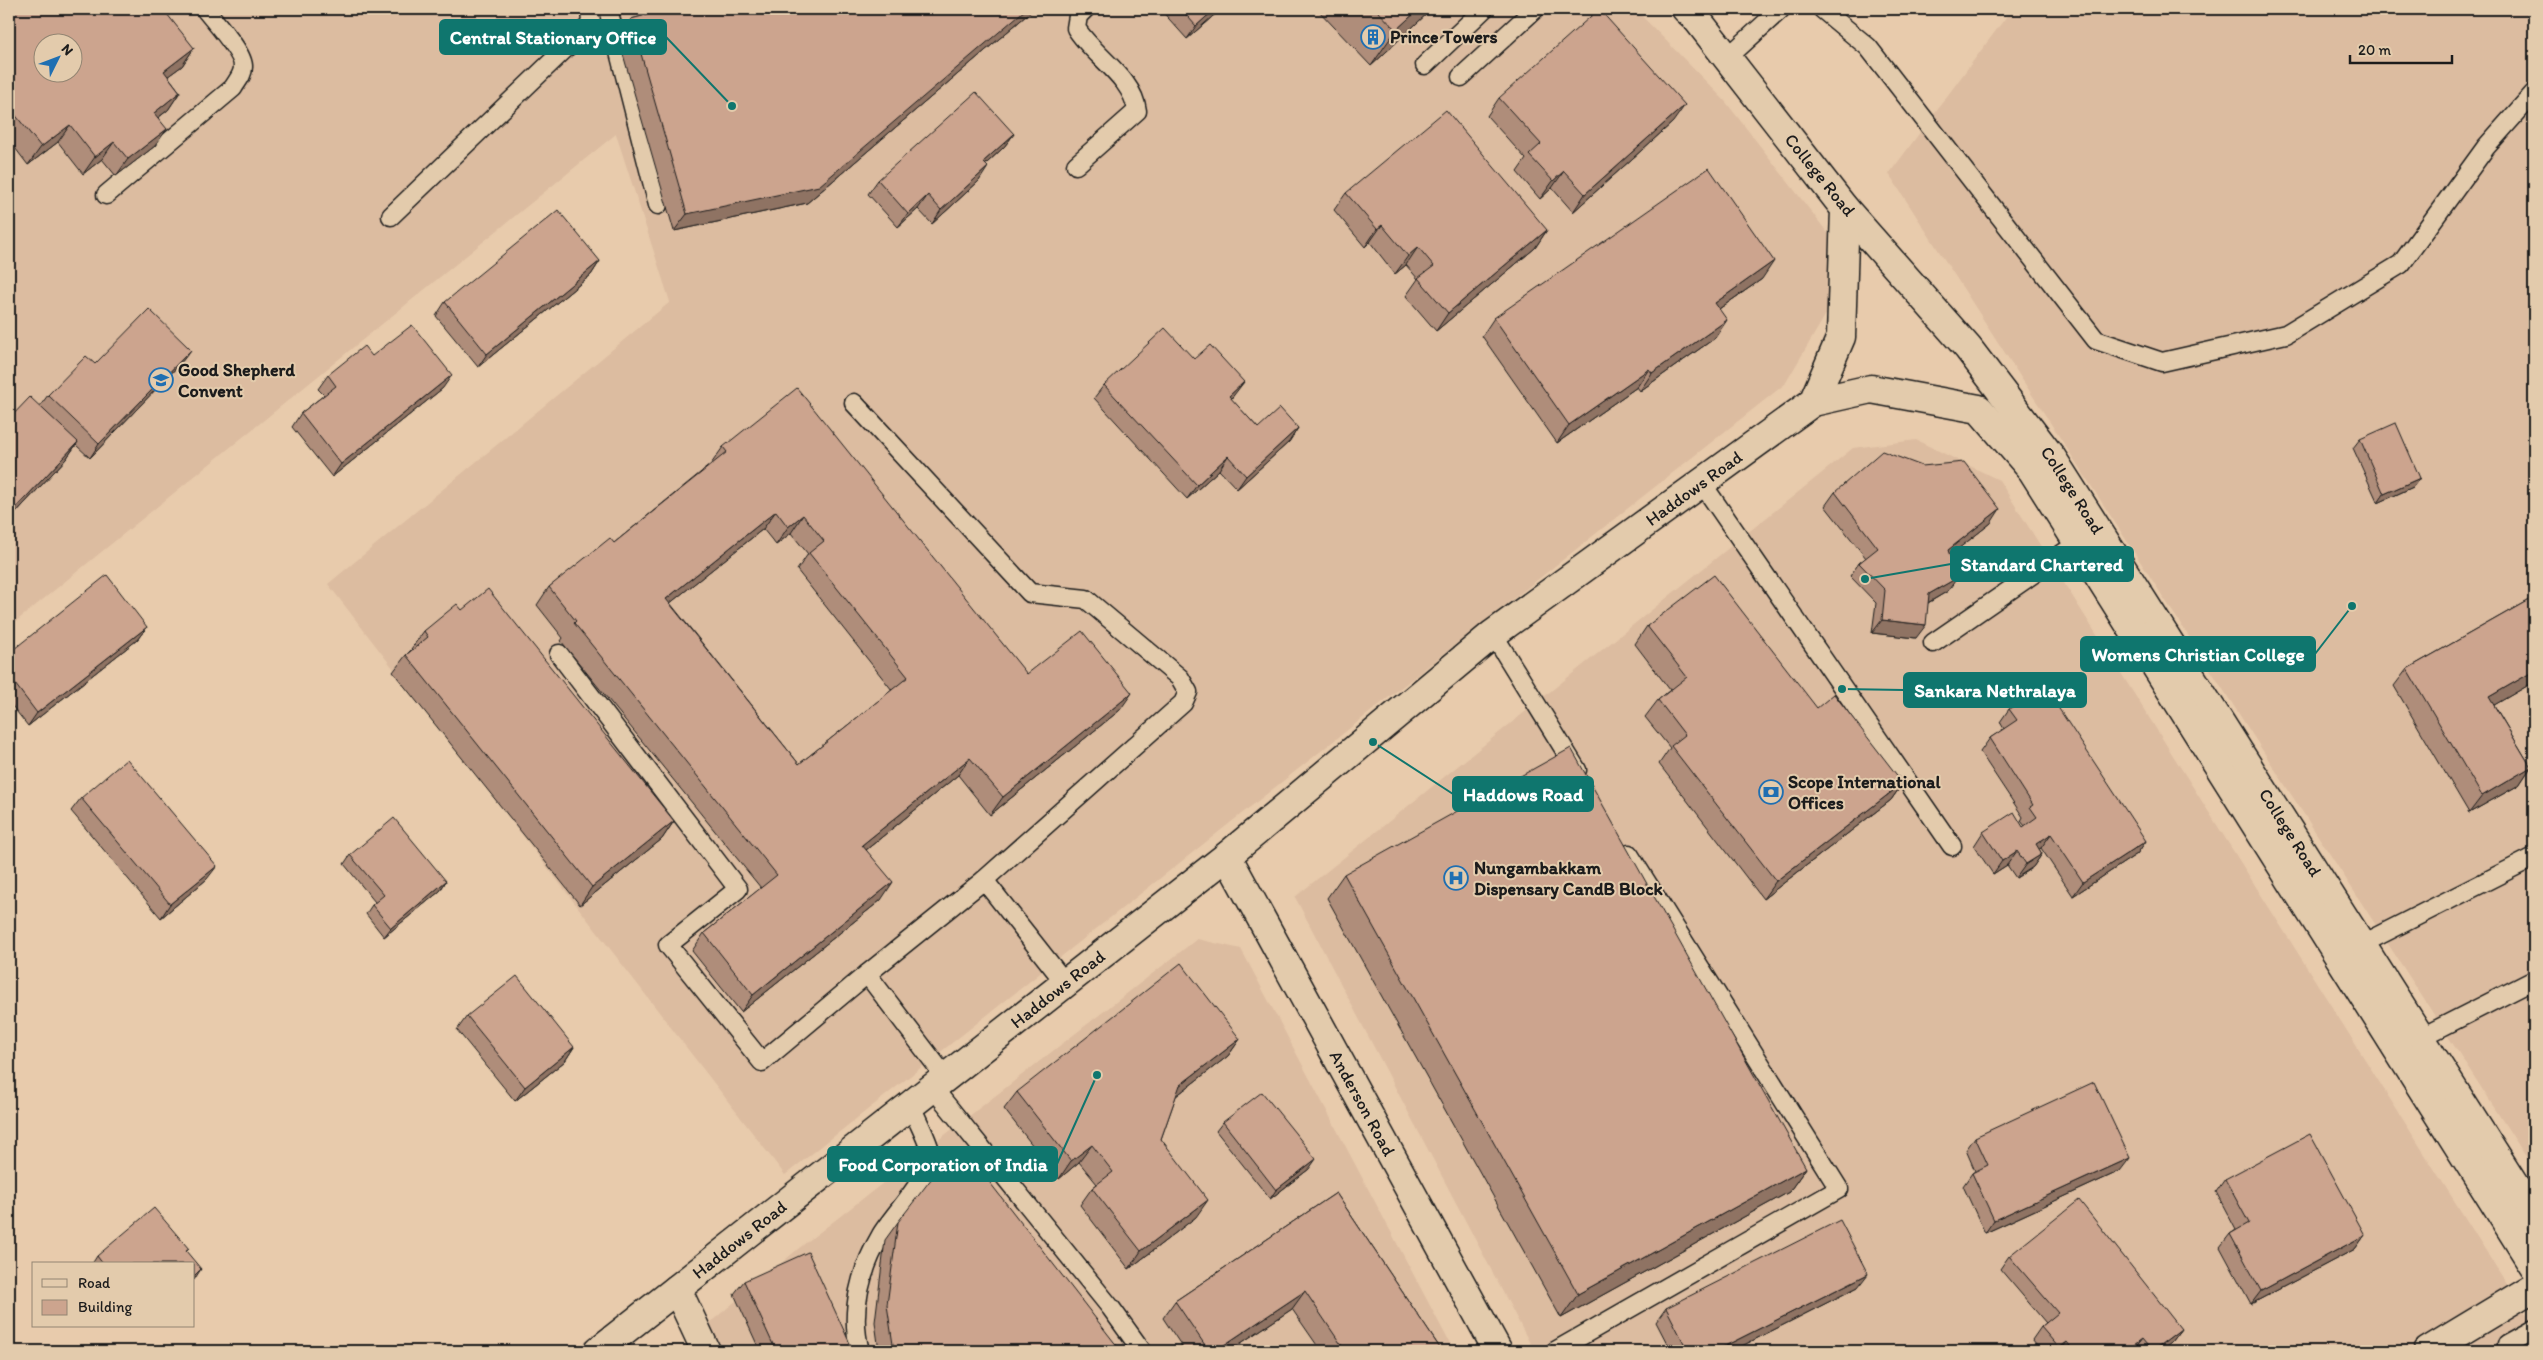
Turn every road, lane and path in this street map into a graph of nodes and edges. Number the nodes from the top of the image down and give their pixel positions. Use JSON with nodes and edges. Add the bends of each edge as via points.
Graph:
{"nodes":[{"id":1,"x":205,"y":9,"type":"edge"},
{"id":2,"x":590,"y":9,"type":"edge"},
{"id":3,"x":608,"y":9,"type":"edge"},
{"id":4,"x":1085,"y":9,"type":"edge"},
{"id":5,"x":1484,"y":9,"type":"edge"},
{"id":6,"x":1535,"y":9,"type":"edge"},
{"id":7,"x":1686,"y":9,"type":"edge"},
{"id":8,"x":1781,"y":9,"type":"edge"},
{"id":9,"x":1822,"y":9,"type":"edge"},
{"id":10,"x":1727,"y":58,"type":"junction"},
{"id":11,"x":1425,"y":65,"type":"dead end"},
{"id":12,"x":1461,"y":77,"type":"dead end"},
{"id":13,"x":2534,"y":93,"type":"edge"},
{"id":14,"x":1076,"y":165,"type":"dead end"},
{"id":15,"x":106,"y":195,"type":"dead end"},
{"id":16,"x":658,"y":206,"type":"dead end"},
{"id":17,"x":1846,"y":209,"type":"junction"},
{"id":18,"x":390,"y":216,"type":"dead end"},
{"id":19,"x":1813,"y":402,"type":"junction"},
{"id":20,"x":854,"y":403,"type":"dead end"},
{"id":21,"x":1701,"y":482,"type":"junction"},
{"id":22,"x":2078,"y":543,"type":"junction"},
{"id":23,"x":1493,"y":634,"type":"junction"},
{"id":24,"x":1933,"y":643,"type":"dead end"},
{"id":25,"x":558,"y":654,"type":"dead end"},
{"id":26,"x":1588,"y":787,"type":"edge"},
{"id":27,"x":1619,"y":837,"type":"edge"},
{"id":28,"x":1952,"y":846,"type":"dead end"},
{"id":29,"x":1227,"y":856,"type":"junction"},
{"id":30,"x":2534,"y":857,"type":"edge"},
{"id":31,"x":984,"y":880,"type":"junction"},
{"id":32,"x":2351,"y":950,"type":"junction"},
{"id":33,"x":867,"y":974,"type":"junction"},
{"id":34,"x":2534,"y":980,"type":"edge"},
{"id":35,"x":1066,"y":984,"type":"junction"},
{"id":36,"x":2422,"y":1037,"type":"junction"},
{"id":37,"x":939,"y":1083,"type":"junction"},
{"id":38,"x":911,"y":1106,"type":"junction"},
{"id":39,"x":2534,"y":1216,"type":"edge"},
{"id":40,"x":2534,"y":1266,"type":"edge"},
{"id":41,"x":2534,"y":1286,"type":"edge"},
{"id":42,"x":677,"y":1289,"type":"junction"},
{"id":43,"x":2534,"y":1329,"type":"edge"},
{"id":44,"x":2504,"y":1349,"type":"edge"},
{"id":45,"x":598,"y":1351,"type":"edge"},
{"id":46,"x":706,"y":1351,"type":"edge"},
{"id":47,"x":860,"y":1351,"type":"edge"},
{"id":48,"x":1142,"y":1351,"type":"edge"},
{"id":49,"x":1498,"y":1351,"type":"edge"},
{"id":50,"x":1555,"y":1351,"type":"edge"},
{"id":51,"x":2428,"y":1351,"type":"edge"}],
"edges":[{"from":1,"to":15,"type":"lane","via":[[240,54],[244,65],[241,76],[233,88]]},
{"from":2,"to":18,"type":"lane","via":[[591,24]]},
{"from":3,"to":16,"type":"lane"},
{"from":4,"to":14,"type":"lane","via":[[1078,16],[1076,28],[1132,91],[1137,111]]},
{"from":5,"to":11,"type":"lane"},
{"from":6,"to":12,"type":"lane"},
{"from":7,"to":10,"type":"main road","name":"College Road"},
{"from":8,"to":10,"type":"lane"},
{"from":9,"to":13,"type":"lane","via":[[1868,47],[2096,340],[2162,362],[2286,334],[2401,264],[2486,147]]},
{"from":10,"to":17,"type":"main road","name":"College Road"},
{"from":17,"to":19,"type":"main road","via":[[1841,337]]},
{"from":17,"to":32,"type":"main road","name":"College Road","via":[[1968,348],[2052,458]]},
{"from":19,"to":21,"type":"main road","name":"Haddows Road"},
{"from":19,"to":22,"type":"main road","name":"College Road","via":[[1871,389],[1979,408],[2032,470]]},
{"from":20,"to":31,"type":"lane","via":[[1030,593],[1086,598],[1180,678],[1188,692],[1183,703]]},
{"from":21,"to":23,"type":"main road","name":"Haddows Road"},
{"from":21,"to":28,"type":"lane"},
{"from":22,"to":24,"type":"lane"},
{"from":22,"to":32,"type":"main road","name":"College Road"},
{"from":23,"to":26,"type":"lane"},
{"from":23,"to":29,"type":"main road","name":"Haddows Road"},
{"from":25,"to":33,"type":"lane","via":[[738,889],[668,945],[762,1062]]},
{"from":27,"to":50,"type":"lane","via":[[1838,1190]]},
{"from":29,"to":35,"type":"main road","name":"Haddows Road"},
{"from":29,"to":49,"type":"main road","name":"Anderson Road"},
{"from":30,"to":32,"type":"lane"},
{"from":31,"to":33,"type":"lane"},
{"from":31,"to":35,"type":"lane"},
{"from":32,"to":36,"type":"main road","name":"College Road"},
{"from":32,"to":40,"type":"main road","name":"College Road"},
{"from":33,"to":37,"type":"lane"},
{"from":34,"to":36,"type":"lane"},
{"from":35,"to":37,"type":"main road","name":"Haddows Road"},
{"from":36,"to":39,"type":"main road","name":"College Road"},
{"from":37,"to":38,"type":"main road","name":"Haddows Road"},
{"from":37,"to":48,"type":"lane"},
{"from":38,"to":42,"type":"main road","name":"Haddows Road"},
{"from":38,"to":47,"type":"lane","via":[[931,1156],[926,1173],[881,1234],[864,1269],[856,1301]]},
{"from":41,"to":51,"type":"main road"},
{"from":42,"to":45,"type":"main road","name":"Haddows Road"},
{"from":42,"to":46,"type":"main road"},
{"from":43,"to":44,"type":"lane"}]}
